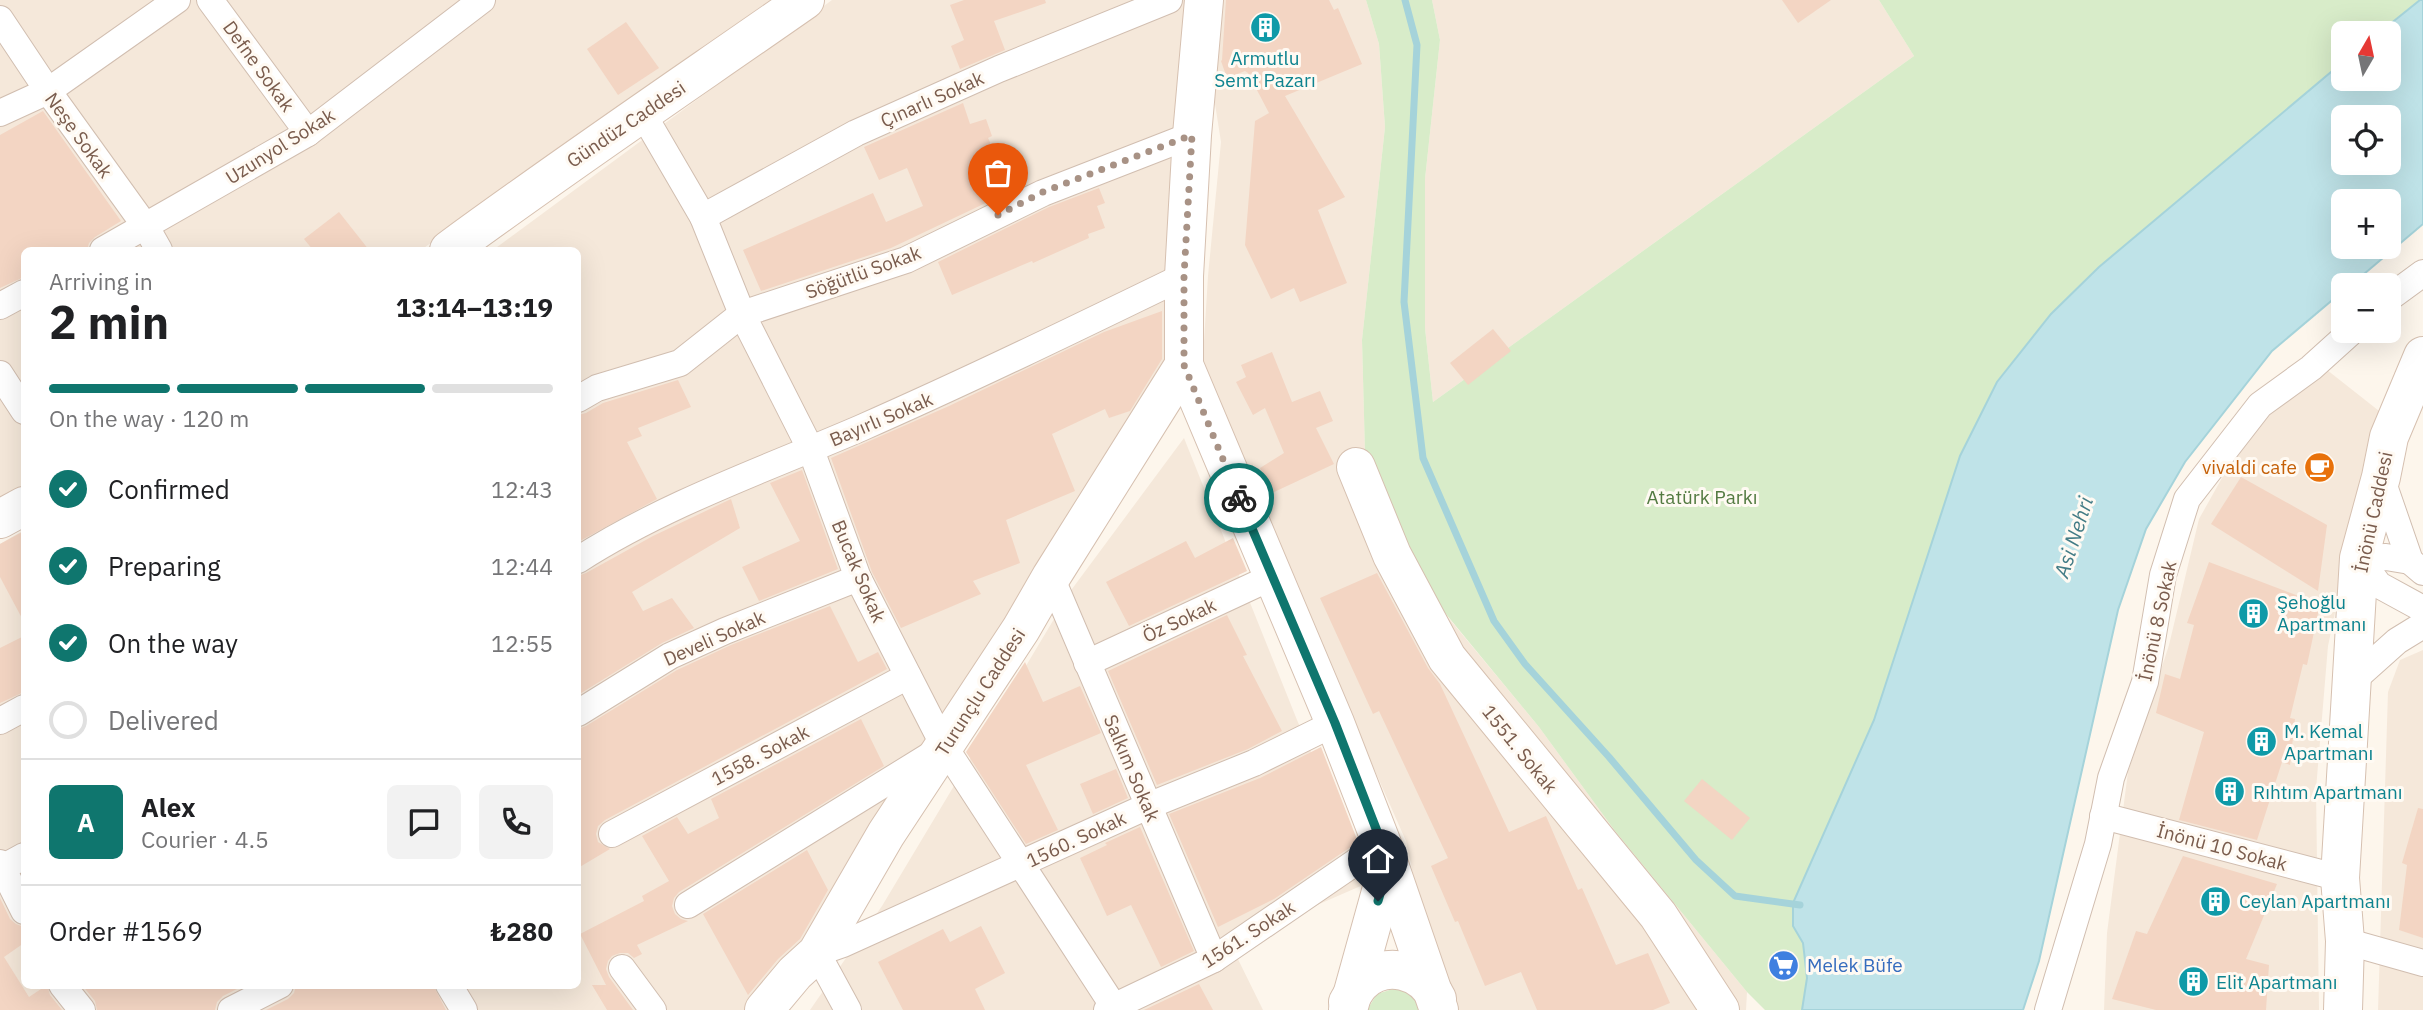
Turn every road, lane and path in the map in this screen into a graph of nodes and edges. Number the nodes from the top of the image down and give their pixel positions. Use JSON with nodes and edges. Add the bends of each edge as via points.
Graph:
{"nodes":[{"id":1,"x":177,"y":0,"type":"edge"},
{"id":2,"x":210,"y":0,"type":"edge"},
{"id":3,"x":481,"y":0,"type":"edge"},
{"id":4,"x":1169,"y":0,"type":"edge"},
{"id":5,"x":1204,"y":0,"type":"edge"},
{"id":6,"x":799,"y":2,"type":"edge"},
{"id":7,"x":0,"y":19,"type":"edge"},
{"id":8,"x":48,"y":91,"type":"junction"},
{"id":9,"x":0,"y":113,"type":"edge"},
{"id":10,"x":643,"y":114,"type":"junction"},
{"id":11,"x":308,"y":132,"type":"junction"},
{"id":12,"x":1192,"y":135,"type":"junction"},
{"id":13,"x":703,"y":217,"type":"junction"},
{"id":14,"x":146,"y":227,"type":"junction"},
{"id":15,"x":109,"y":247,"type":"edge"},
{"id":16,"x":157,"y":247,"type":"edge"},
{"id":17,"x":453,"y":247,"type":"edge"},
{"id":18,"x":2423,"y":273,"type":"edge"},
{"id":19,"x":1184,"y":276,"type":"junction"},
{"id":20,"x":2401,"y":289,"type":"edge"},
{"id":21,"x":21,"y":295,"type":"edge"},
{"id":22,"x":0,"y":306,"type":"edge"},
{"id":23,"x":742,"y":314,"type":"junction"},
{"id":24,"x":2339,"y":343,"type":"edge"},
{"id":25,"x":2423,"y":356,"type":"edge"},
{"id":26,"x":1184,"y":365,"type":"junction"},
{"id":27,"x":0,"y":374,"type":"edge"},
{"id":28,"x":581,"y":397,"type":"edge"},
{"id":29,"x":21,"y":406,"type":"edge"},
{"id":30,"x":811,"y":450,"type":"junction"},
{"id":31,"x":1356,"y":467,"type":"dead end"},
{"id":32,"x":2381,"y":477,"type":"junction"},
{"id":33,"x":21,"y":508,"type":"edge"},
{"id":34,"x":0,"y":519,"type":"edge"},
{"id":35,"x":581,"y":558,"type":"edge"},
{"id":36,"x":2359,"y":558,"type":"junction"},
{"id":37,"x":2416,"y":567,"type":"edge"},
{"id":38,"x":1051,"y":577,"type":"junction"},
{"id":39,"x":1272,"y":577,"type":"junction"},
{"id":40,"x":858,"y":578,"type":"junction"},
{"id":41,"x":2423,"y":608,"type":"edge"},
{"id":42,"x":2423,"y":625,"type":"edge"},
{"id":43,"x":1087,"y":663,"type":"junction"},
{"id":44,"x":908,"y":676,"type":"junction"},
{"id":45,"x":2350,"y":683,"type":"junction"},
{"id":46,"x":21,"y":710,"type":"edge"},
{"id":47,"x":581,"y":711,"type":"edge"},
{"id":48,"x":0,"y":720,"type":"edge"},
{"id":49,"x":1335,"y":723,"type":"junction"},
{"id":50,"x":944,"y":746,"type":"junction"},
{"id":51,"x":1148,"y":806,"type":"junction"},
{"id":52,"x":2104,"y":816,"type":"junction"},
{"id":53,"x":612,"y":834,"type":"dead end"},
{"id":54,"x":1383,"y":846,"type":"junction"},
{"id":55,"x":9,"y":862,"type":"edge"},
{"id":56,"x":1021,"y":865,"type":"junction"},
{"id":57,"x":2340,"y":878,"type":"junction"},
{"id":58,"x":21,"y":901,"type":"edge"},
{"id":59,"x":688,"y":905,"type":"dead end"},
{"id":60,"x":2344,"y":941,"type":"junction"},
{"id":61,"x":817,"y":953,"type":"junction"},
{"id":62,"x":1214,"y":959,"type":"junction"},
{"id":63,"x":2423,"y":963,"type":"edge"},
{"id":64,"x":622,"y":968,"type":"dead end"},
{"id":65,"x":65,"y":989,"type":"edge"},
{"id":66,"x":272,"y":989,"type":"edge"},
{"id":67,"x":451,"y":989,"type":"edge"},
{"id":68,"x":1439,"y":1004,"type":"edge"},
{"id":69,"x":1348,"y":1005,"type":"edge"},
{"id":70,"x":1112,"y":1009,"type":"edge"},
{"id":71,"x":82,"y":1010,"type":"edge"},
{"id":72,"x":231,"y":1010,"type":"edge"},
{"id":73,"x":464,"y":1010,"type":"edge"},
{"id":74,"x":653,"y":1010,"type":"edge"},
{"id":75,"x":764,"y":1010,"type":"edge"},
{"id":76,"x":848,"y":1010,"type":"edge"},
{"id":77,"x":1720,"y":1010,"type":"edge"},
{"id":78,"x":2048,"y":1010,"type":"edge"},
{"id":79,"x":2343,"y":1010,"type":"edge"}],
"edges":[{"from":1,"to":8,"type":"street"},
{"from":2,"to":11,"type":"street","name":"Defne Sokak"},
{"from":3,"to":11,"type":"street","name":"Uzunyol Sokak"},
{"from":4,"to":13,"type":"street","name":"Çınarlı Sokak","via":[[856,133]]},
{"from":5,"to":12,"type":"street"},
{"from":6,"to":10,"type":"street","name":"Gündüz Caddesi"},
{"from":7,"to":8,"type":"street","name":"Neşe Sokak"},
{"from":8,"to":9,"type":"street"},
{"from":8,"to":14,"type":"street","name":"Neşe Sokak"},
{"from":10,"to":13,"type":"street","name":"Bucak Sokak"},
{"from":10,"to":17,"type":"street","name":"Gündüz Caddesi"},
{"from":11,"to":14,"type":"street","name":"Uzunyol Sokak"},
{"from":12,"to":19,"type":"street"},
{"from":12,"to":23,"type":"street","name":"Söğütlü Sokak","via":[[1043,192],[906,260]]},
{"from":13,"to":23,"type":"street","name":"Bucak Sokak"},
{"from":14,"to":15,"type":"street","name":"Uzunyol Sokak"},
{"from":14,"to":16,"type":"street","name":"Neşe Sokak"},
{"from":18,"to":20,"type":"street"},
{"from":19,"to":26,"type":"street"},
{"from":19,"to":30,"type":"street","name":"Bayırlı Sokak","via":[[964,383]]},
{"from":21,"to":22,"type":"street"},
{"from":23,"to":28,"type":"street","name":"Söğütlü Sokak","via":[[680,363],[597,388]]},
{"from":23,"to":30,"type":"street","name":"Bucak Sokak"},
{"from":24,"to":52,"type":"street","name":"İnönü 8 Sokak","via":[[2260,405],[2187,499],[2164,575],[2146,682],[2110,778]]},
{"from":25,"to":32,"type":"street","name":"İnönü Caddesi","via":[[2389,437]]},
{"from":26,"to":38,"type":"street","name":"Turunçlu Caddesi"},
{"from":26,"to":39,"type":"street"},
{"from":27,"to":29,"type":"street"},
{"from":30,"to":35,"type":"street","name":"Bayırlı Sokak","via":[[615,536]]},
{"from":30,"to":40,"type":"street","name":"Bucak Sokak"},
{"from":31,"to":77,"type":"street","name":"1551. Sokak","via":[[1392,555],[1447,658],[1658,915]]},
{"from":32,"to":36,"type":"street","name":"İnönü Caddesi"},
{"from":32,"to":37,"type":"street"},
{"from":33,"to":34,"type":"street"},
{"from":36,"to":37,"type":"street","via":[[2386,557]]},
{"from":36,"to":41,"type":"street","via":[[2379,585]]},
{"from":36,"to":45,"type":"street","name":"İnönü Caddesi"},
{"from":38,"to":43,"type":"street","name":"Salkım Sokak"},
{"from":38,"to":50,"type":"street","name":"Turunçlu Caddesi"},
{"from":39,"to":43,"type":"street","name":"Öz Sokak"},
{"from":39,"to":49,"type":"street"},
{"from":40,"to":44,"type":"street","name":"Bucak Sokak"},
{"from":40,"to":47,"type":"street","name":"Develi Sokak","via":[[670,656]]},
{"from":42,"to":45,"type":"street"},
{"from":43,"to":51,"type":"street","name":"Salkım Sokak"},
{"from":44,"to":50,"type":"street","name":"Bucak Sokak"},
{"from":44,"to":53,"type":"street","name":"1558. Sokak"},
{"from":45,"to":57,"type":"street","name":"İnönü Caddesi"},
{"from":46,"to":48,"type":"street"},
{"from":49,"to":51,"type":"street","name":"1560. Sokak","via":[[1254,763]]},
{"from":49,"to":54,"type":"street"},
{"from":50,"to":56,"type":"street","name":"Bucak Sokak"},
{"from":50,"to":59,"type":"street"},
{"from":50,"to":61,"type":"street","name":"Turunçlu Caddesi"},
{"from":51,"to":56,"type":"street","name":"1560. Sokak"},
{"from":51,"to":62,"type":"street","name":"Salkım Sokak"},
{"from":52,"to":57,"type":"street","name":"İnönü 10 Sokak"},
{"from":52,"to":78,"type":"street","name":"İnönü 8 Sokak"},
{"from":54,"to":62,"type":"street","name":"1561. Sokak"},
{"from":54,"to":68,"type":"street"},
{"from":54,"to":69,"type":"street","via":[[1385,877]]},
{"from":55,"to":58,"type":"street"},
{"from":56,"to":61,"type":"street","name":"1560. Sokak"},
{"from":56,"to":70,"type":"street","name":"Bucak Sokak"},
{"from":57,"to":60,"type":"street","name":"İnönü Caddesi"},
{"from":60,"to":63,"type":"street"},
{"from":60,"to":79,"type":"street","name":"İnönü Caddesi"},
{"from":61,"to":75,"type":"street","name":"Turunçlu Caddesi"},
{"from":61,"to":76,"type":"street"},
{"from":62,"to":70,"type":"street","name":"1561. Sokak"},
{"from":64,"to":74,"type":"street"},
{"from":65,"to":71,"type":"street"},
{"from":66,"to":72,"type":"street"},
{"from":67,"to":73,"type":"street"},
{"from":68,"to":69,"type":"street","via":[[1426,982],[1399,969],[1369,976]]}]}
